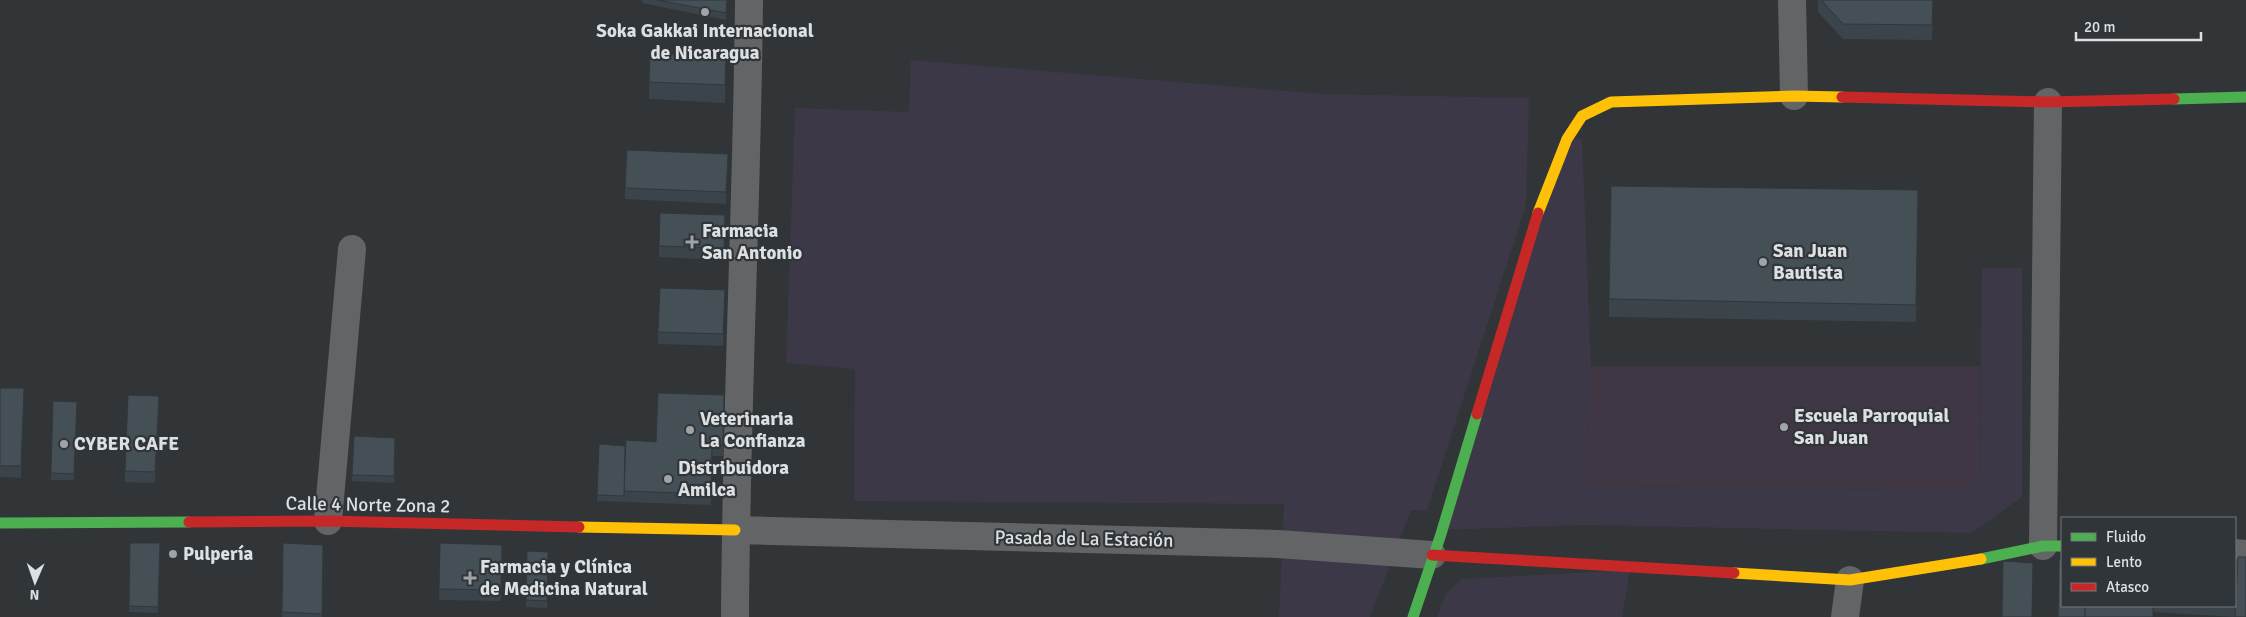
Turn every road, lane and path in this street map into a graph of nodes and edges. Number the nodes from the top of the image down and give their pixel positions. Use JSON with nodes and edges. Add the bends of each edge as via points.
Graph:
{"nodes":[{"id":1,"x":749,"y":0,"type":"edge"},
{"id":2,"x":1792,"y":0,"type":"edge"},
{"id":3,"x":1794,"y":96,"type":"junction"},
{"id":4,"x":2246,"y":97,"type":"edge"},
{"id":5,"x":2048,"y":102,"type":"junction"},
{"id":6,"x":352,"y":249,"type":"dead end"},
{"id":7,"x":328,"y":521,"type":"junction"},
{"id":8,"x":0,"y":523,"type":"edge"},
{"id":9,"x":735,"y":530,"type":"junction"},
{"id":10,"x":2052,"y":546,"type":"edge"},
{"id":11,"x":1432,"y":555,"type":"junction"},
{"id":12,"x":1850,"y":580,"type":"junction"},
{"id":13,"x":734,"y":617,"type":"edge"},
{"id":14,"x":1412,"y":617,"type":"edge"},
{"id":15,"x":1845,"y":617,"type":"edge"}],
"edges":[{"from":1,"to":9,"type":"street"},
{"from":2,"to":3,"type":"street"},
{"from":3,"to":5,"type":"street"},
{"from":3,"to":11,"type":"street","via":[[1611,102],[1582,116],[1567,139],[1540,205]]},
{"from":4,"to":5,"type":"street"},
{"from":5,"to":10,"type":"street"},
{"from":6,"to":7,"type":"street"},
{"from":7,"to":8,"type":"street","name":"Calle 4 Norte Zona 2"},
{"from":7,"to":9,"type":"street","name":"Calle 4 Norte Zona 2"},
{"from":9,"to":11,"type":"street","name":"Pasada de La Estación","via":[[1278,544]]},
{"from":9,"to":13,"type":"street"},
{"from":10,"to":12,"type":"street"},
{"from":11,"to":12,"type":"street"},
{"from":11,"to":14,"type":"street"},
{"from":12,"to":15,"type":"street"}]}
